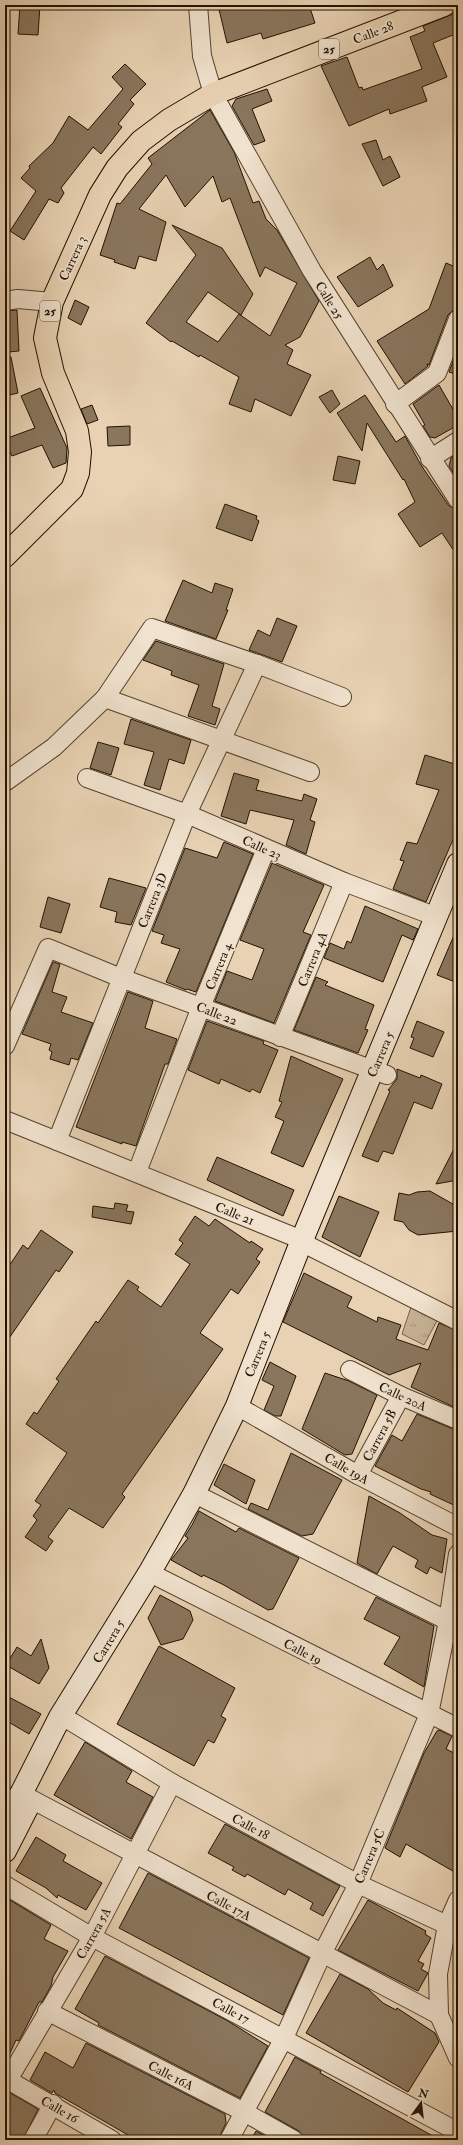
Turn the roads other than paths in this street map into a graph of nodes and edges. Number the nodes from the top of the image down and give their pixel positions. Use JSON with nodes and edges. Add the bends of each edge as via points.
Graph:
{"nodes":[{"id":1,"x":198,"y":5,"type":"edge"},
{"id":2,"x":444,"y":5,"type":"edge"},
{"id":3,"x":213,"y":94,"type":"junction"},
{"id":4,"x":5,"y":301,"type":"edge"},
{"id":5,"x":52,"y":302,"type":"junction"},
{"id":6,"x":458,"y":319,"type":"edge"},
{"id":7,"x":395,"y":404,"type":"junction"},
{"id":8,"x":458,"y":441,"type":"edge"},
{"id":9,"x":430,"y":459,"type":"junction"},
{"id":10,"x":458,"y":500,"type":"edge"},
{"id":11,"x":5,"y":556,"type":"edge"},
{"id":12,"x":257,"y":664,"type":"junction"},
{"id":13,"x":342,"y":697,"type":"dead end"},
{"id":14,"x":105,"y":698,"type":"junction"},
{"id":15,"x":223,"y":739,"type":"junction"},
{"id":16,"x":310,"y":772,"type":"dead end"},
{"id":17,"x":87,"y":778,"type":"dead end"},
{"id":18,"x":5,"y":782,"type":"edge"},
{"id":19,"x":188,"y":814,"type":"junction"},
{"id":20,"x":266,"y":849,"type":"junction"},
{"id":21,"x":458,"y":864,"type":"edge"},
{"id":22,"x":344,"y":882,"type":"junction"},
{"id":23,"x":458,"y":896,"type":"edge"},
{"id":24,"x":437,"y":917,"type":"junction"},
{"id":25,"x":121,"y":978,"type":"junction"},
{"id":26,"x":202,"y":1007,"type":"junction"},
{"id":27,"x":280,"y":1037,"type":"junction"},
{"id":28,"x":5,"y":1046,"type":"edge"},
{"id":29,"x":380,"y":1072,"type":"junction"},
{"id":30,"x":5,"y":1120,"type":"edge"},
{"id":31,"x":57,"y":1140,"type":"junction"},
{"id":32,"x":137,"y":1172,"type":"junction"},
{"id":33,"x":307,"y":1244,"type":"junction"},
{"id":34,"x":458,"y":1321,"type":"edge"},
{"id":35,"x":350,"y":1370,"type":"dead end"},
{"id":36,"x":401,"y":1396,"type":"junction"},
{"id":37,"x":241,"y":1407,"type":"junction"},
{"id":38,"x":458,"y":1420,"type":"edge"},
{"id":39,"x":358,"y":1475,"type":"junction"},
{"id":40,"x":203,"y":1498,"type":"junction"},
{"id":41,"x":458,"y":1527,"type":"edge"},
{"id":42,"x":458,"y":1554,"type":"edge"},
{"id":43,"x":154,"y":1573,"type":"junction"},
{"id":44,"x":448,"y":1621,"type":"junction"},
{"id":45,"x":429,"y":1714,"type":"junction"},
{"id":46,"x":66,"y":1720,"type":"junction"},
{"id":47,"x":458,"y":1728,"type":"edge"},
{"id":48,"x":172,"y":1783,"type":"junction"},
{"id":49,"x":27,"y":1795,"type":"junction"},
{"id":50,"x":5,"y":1819,"type":"edge"},
{"id":51,"x":5,"y":1851,"type":"edge"},
{"id":52,"x":134,"y":1855,"type":"junction"},
{"id":53,"x":358,"y":1884,"type":"junction"},
{"id":54,"x":5,"y":1885,"type":"edge"},
{"id":55,"x":458,"y":1900,"type":"edge"},
{"id":56,"x":447,"y":1925,"type":"junction"},
{"id":57,"x":92,"y":1937,"type":"junction"},
{"id":58,"x":322,"y":1954,"type":"junction"},
{"id":59,"x":47,"y":2012,"type":"junction"},
{"id":60,"x":439,"y":2016,"type":"junction"},
{"id":61,"x":284,"y":2038,"type":"junction"},
{"id":62,"x":458,"y":2058,"type":"edge"},
{"id":63,"x":8,"y":2080,"type":"joint"},
{"id":64,"x":53,"y":2104,"type":"junction"},
{"id":65,"x":244,"y":2112,"type":"junction"},
{"id":66,"x":458,"y":2132,"type":"edge"},
{"id":67,"x":33,"y":2140,"type":"edge"},
{"id":68,"x":112,"y":2140,"type":"edge"},
{"id":69,"x":229,"y":2140,"type":"edge"},
{"id":70,"x":294,"y":2140,"type":"edge"}],
"edges":[{"from":1,"to":3,"type":"street","via":[[202,56]]},
{"from":2,"to":3,"type":"main road","name":"Calle 28","number":"25"},
{"from":3,"to":5,"type":"main road","name":"Carrera 3","number":"25","via":[[169,120],[141,142],[117,168],[100,195]]},
{"from":3,"to":7,"type":"street","name":"Calle 25","via":[[312,271]]},
{"from":4,"to":5,"type":"street","via":[[18,299]]},
{"from":5,"to":11,"type":"main road","name":"Carrera 3","number":"25","via":[[45,338],[53,373],[76,431],[80,452],[78,473],[72,489]]},
{"from":6,"to":7,"type":"street","via":[[437,373]]},
{"from":7,"to":9,"type":"street","name":"Calle 25"},
{"from":8,"to":9,"type":"street"},
{"from":9,"to":10,"type":"street","name":"Calle 25"},
{"from":12,"to":13,"type":"street"},
{"from":12,"to":14,"type":"street","via":[[152,628]]},
{"from":12,"to":15,"type":"street","name":"Carrera 3D"},
{"from":14,"to":15,"type":"street"},
{"from":14,"to":18,"type":"street","via":[[54,747]]},
{"from":15,"to":16,"type":"street"},
{"from":15,"to":19,"type":"street","name":"Carrera 3D"},
{"from":17,"to":19,"type":"street","name":"Calle 23"},
{"from":19,"to":20,"type":"street","name":"Calle 23"},
{"from":19,"to":25,"type":"street","name":"Carrera 3D"},
{"from":20,"to":22,"type":"street","name":"Calle 23"},
{"from":20,"to":26,"type":"street","name":"Carrera 4"},
{"from":21,"to":24,"type":"street","name":"Carrera 5"},
{"from":22,"to":24,"type":"street","name":"Calle 23"},
{"from":22,"to":27,"type":"street","name":"Carrera 4A"},
{"from":23,"to":29,"type":"street","name":"Carrera 5"},
{"from":24,"to":29,"type":"street","name":"Carrera 5"},
{"from":25,"to":26,"type":"street","name":"Calle 22"},
{"from":25,"to":28,"type":"street","name":"Calle 22","via":[[48,948]]},
{"from":25,"to":31,"type":"street","name":"Carrera 3D"},
{"from":26,"to":27,"type":"street","name":"Calle 22"},
{"from":26,"to":32,"type":"street","name":"Carrera 4"},
{"from":27,"to":29,"type":"street","name":"Calle 22"},
{"from":29,"to":33,"type":"street","name":"Carrera 5"},
{"from":30,"to":31,"type":"street","name":"Calle 21"},
{"from":31,"to":32,"type":"street","name":"Calle 21"},
{"from":32,"to":33,"type":"street","name":"Calle 21"},
{"from":33,"to":34,"type":"street","name":"Calle 21"},
{"from":33,"to":37,"type":"street","name":"Carrera 5"},
{"from":35,"to":36,"type":"street","name":"Calle 20A"},
{"from":36,"to":38,"type":"street","name":"Calle 20A"},
{"from":36,"to":39,"type":"street","name":"Carrera 5B"},
{"from":37,"to":39,"type":"street","name":"Calle 19A"},
{"from":37,"to":40,"type":"street","name":"Carrera 5"},
{"from":37,"to":43,"type":"street","name":"Carrera 5"},
{"from":39,"to":41,"type":"street","name":"Calle 19A"},
{"from":40,"to":43,"type":"street","name":"Carrera 5"},
{"from":40,"to":44,"type":"street"},
{"from":42,"to":44,"type":"street","name":"Carrera 5C"},
{"from":43,"to":45,"type":"street","name":"Calle 19"},
{"from":43,"to":46,"type":"street","name":"Carrera 5"},
{"from":44,"to":45,"type":"street","name":"Carrera 5C"},
{"from":45,"to":47,"type":"street","name":"Calle 19"},
{"from":45,"to":53,"type":"street","name":"Carrera 5C"},
{"from":46,"to":48,"type":"street","name":"Calle 18"},
{"from":46,"to":49,"type":"street","name":"Carrera 5"},
{"from":48,"to":52,"type":"street","name":"Carrera 5A"},
{"from":48,"to":53,"type":"street","name":"Calle 18"},
{"from":49,"to":50,"type":"street","name":"Carrera 5"},
{"from":49,"to":51,"type":"street","name":"Carrera 5"},
{"from":49,"to":52,"type":"street","name":"Calle 17A"},
{"from":52,"to":57,"type":"street","name":"Carrera 5A"},
{"from":52,"to":58,"type":"street","name":"Calle 17A"},
{"from":53,"to":56,"type":"street","name":"Calle 18"},
{"from":53,"to":58,"type":"street","name":"Carrera 5C"},
{"from":54,"to":57,"type":"street","name":"Calle 17"},
{"from":55,"to":56,"type":"street"},
{"from":56,"to":60,"type":"street","via":[[438,1974]]},
{"from":57,"to":59,"type":"street","name":"Carrera 5A"},
{"from":57,"to":61,"type":"street","name":"Calle 17"},
{"from":58,"to":60,"type":"street","name":"Calle 17A"},
{"from":58,"to":61,"type":"street","name":"Carrera 5C"},
{"from":59,"to":63,"type":"street","name":"Carrera 5A"},
{"from":59,"to":65,"type":"street","name":"Calle 16A"},
{"from":60,"to":62,"type":"street"},
{"from":61,"to":65,"type":"street","name":"Carrera 5C"},
{"from":61,"to":66,"type":"street","name":"Calle 17"},
{"from":63,"to":64,"type":"street","name":"Calle 16"},
{"from":64,"to":67,"type":"street"},
{"from":64,"to":68,"type":"street","name":"Calle 16"},
{"from":65,"to":69,"type":"street","name":"Carrera 5C"},
{"from":65,"to":70,"type":"street","name":"Calle 16A"}]}
